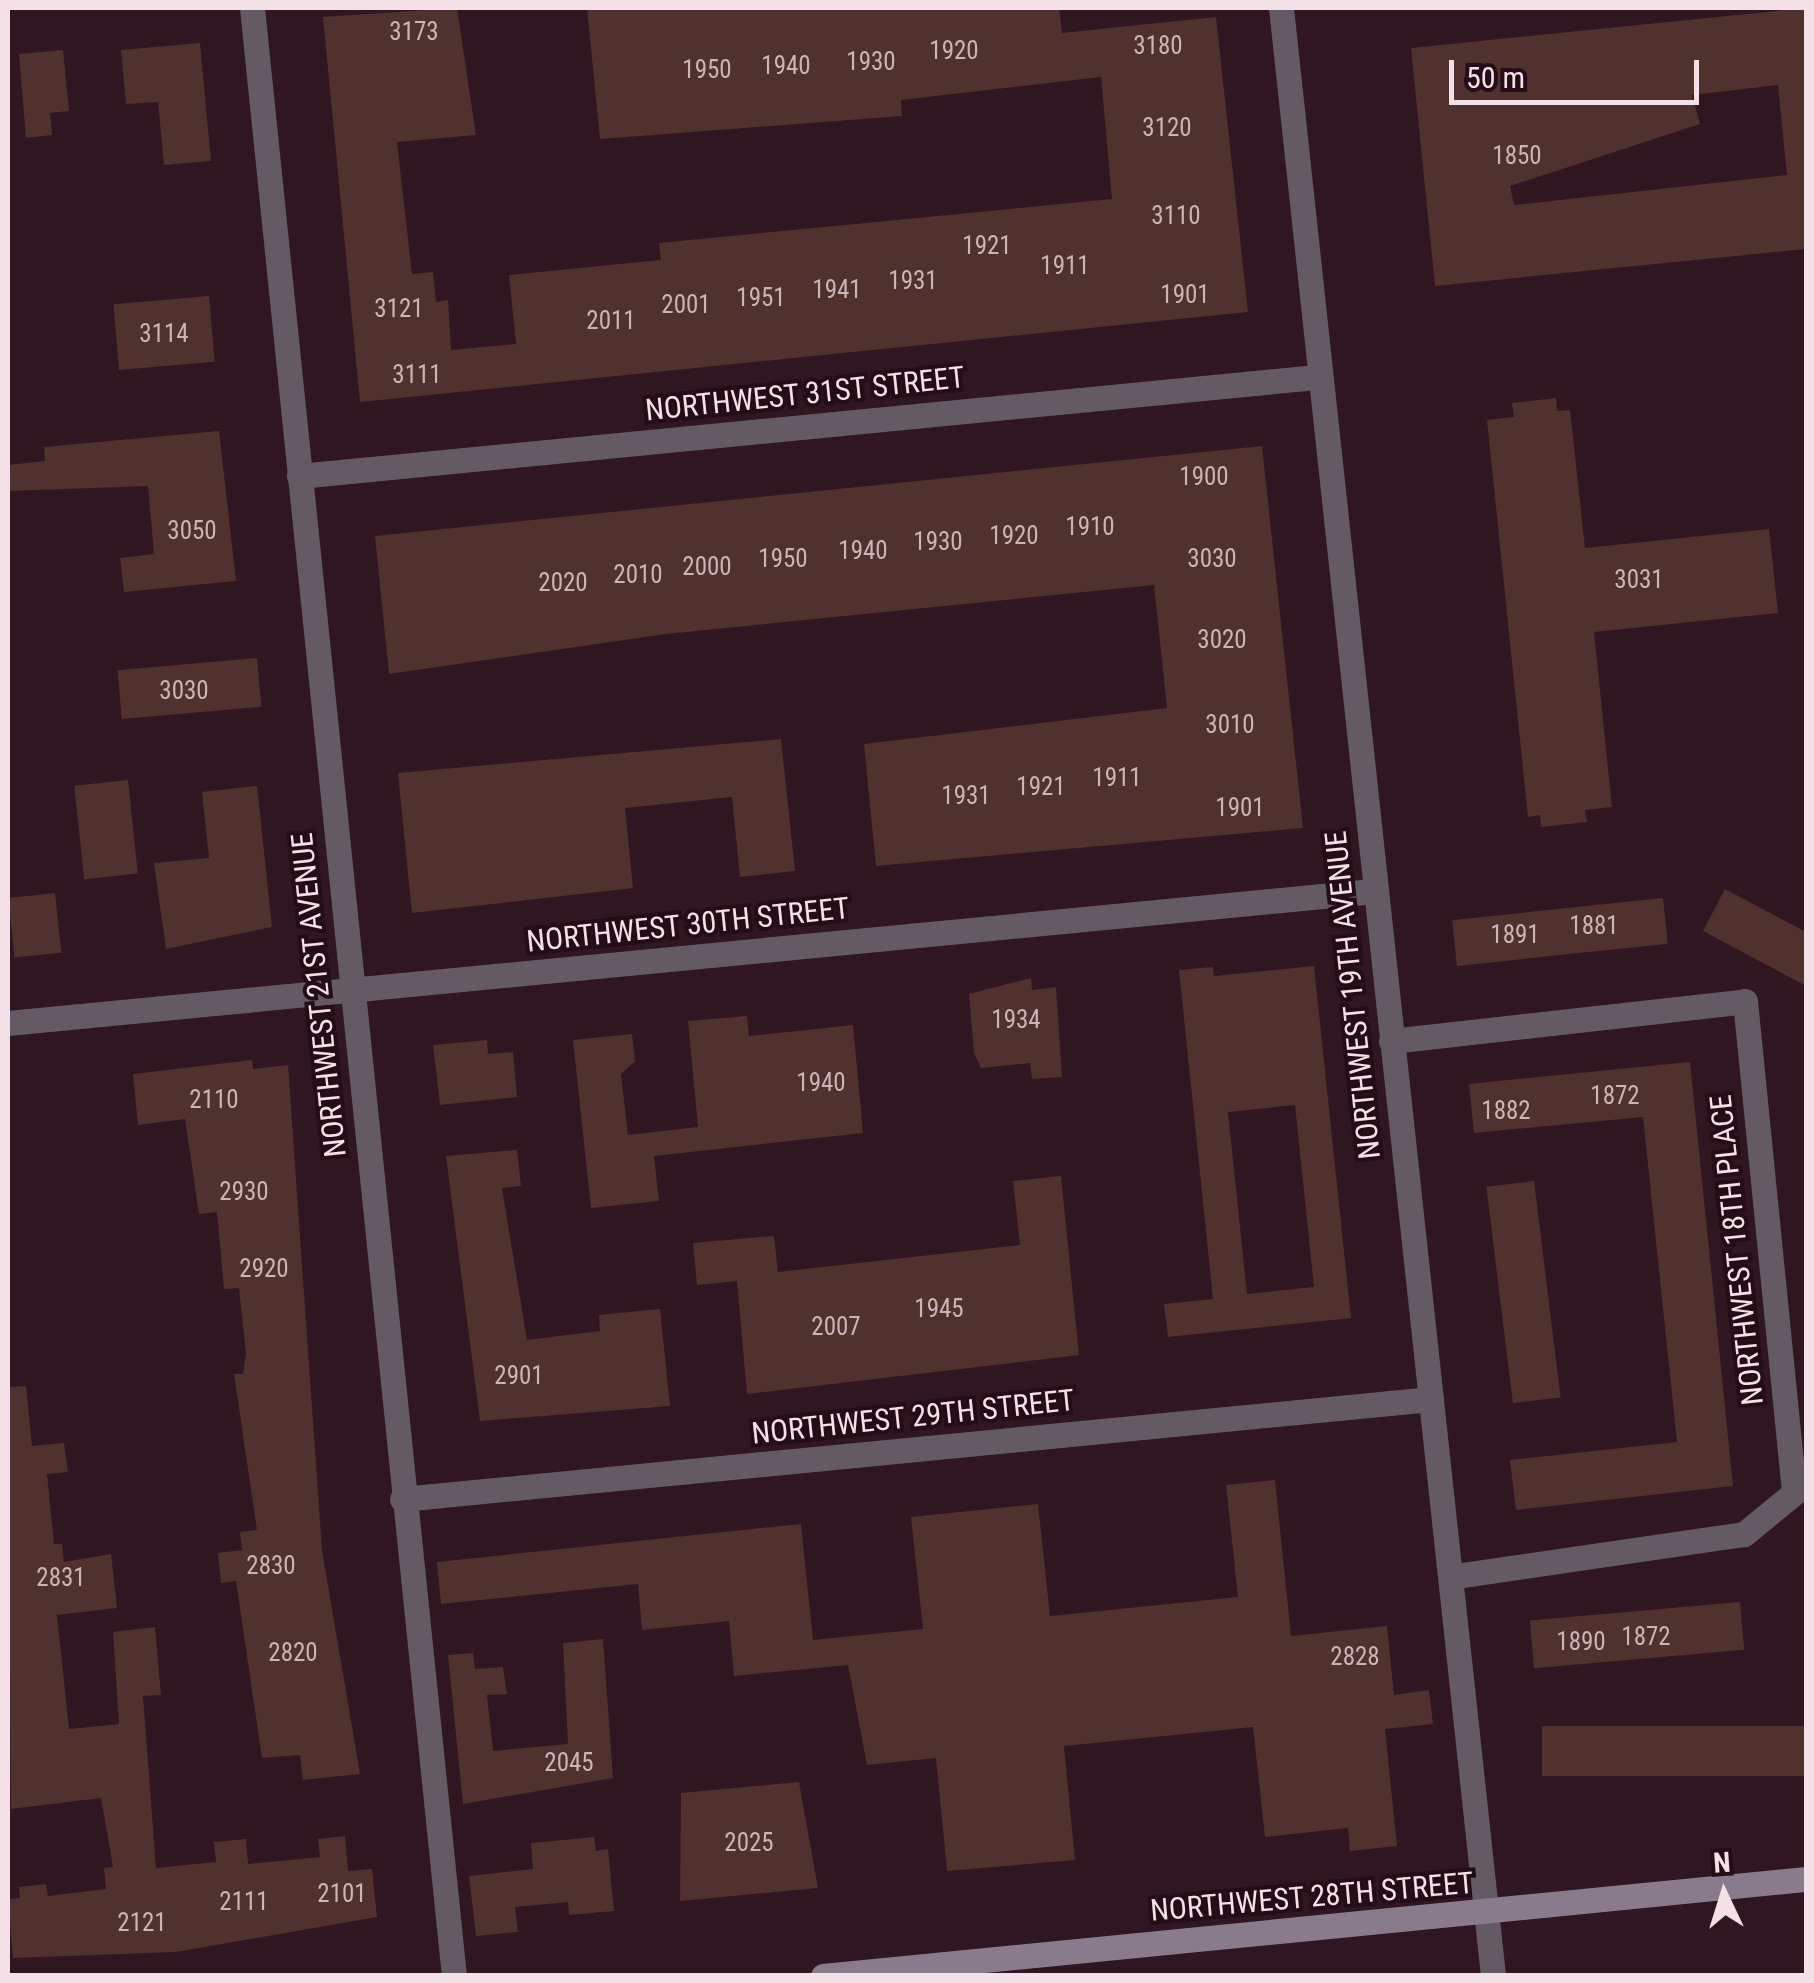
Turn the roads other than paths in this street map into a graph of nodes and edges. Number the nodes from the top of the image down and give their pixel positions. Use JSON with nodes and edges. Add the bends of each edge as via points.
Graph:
{"nodes":[{"id":1,"x":252,"y":8,"type":"edge"},
{"id":2,"x":1281,"y":8,"type":"edge"},
{"id":3,"x":1316,"y":377,"type":"junction"},
{"id":4,"x":299,"y":476,"type":"junction"},
{"id":5,"x":1374,"y":891,"type":"junction"},
{"id":6,"x":351,"y":990,"type":"junction"},
{"id":7,"x":8,"y":1023,"type":"edge"},
{"id":8,"x":1391,"y":1042,"type":"junction"},
{"id":9,"x":1431,"y":1399,"type":"junction"},
{"id":10,"x":402,"y":1499,"type":"junction"},
{"id":11,"x":1451,"y":1577,"type":"junction"},
{"id":12,"x":1806,"y":1879,"type":"edge"},
{"id":13,"x":1486,"y":1914,"type":"junction"},
{"id":14,"x":454,"y":1976,"type":"edge"},
{"id":15,"x":823,"y":1976,"type":"edge"},
{"id":16,"x":1493,"y":1976,"type":"edge"}],
"edges":[{"from":1,"to":4,"type":"street","name":"NORTHWEST 21ST AVENUE"},
{"from":2,"to":3,"type":"street","name":"NORTHWEST 19TH AVENUE"},
{"from":3,"to":4,"type":"street","name":"NORTHWEST 31ST STREET"},
{"from":3,"to":5,"type":"street","name":"NORTHWEST 19TH AVENUE"},
{"from":4,"to":6,"type":"street","name":"NORTHWEST 21ST AVENUE"},
{"from":5,"to":6,"type":"street","name":"NORTHWEST 30TH STREET"},
{"from":5,"to":8,"type":"street","name":"NORTHWEST 19TH AVENUE"},
{"from":6,"to":7,"type":"street","name":"NORTHWEST 30TH STREET"},
{"from":6,"to":10,"type":"street","name":"NORTHWEST 21ST AVENUE"},
{"from":8,"to":9,"type":"street","name":"NORTHWEST 19TH AVENUE"},
{"from":8,"to":11,"type":"street","name":"NORTHWEST 18TH PLACE","via":[[1745,1001],[1794,1492],[1744,1534]]},
{"from":9,"to":10,"type":"street","name":"NORTHWEST 29TH STREET"},
{"from":9,"to":11,"type":"street","name":"NORTHWEST 19TH AVENUE"},
{"from":10,"to":14,"type":"street","name":"NORTHWEST 21ST AVENUE"},
{"from":11,"to":13,"type":"street","name":"NORTHWEST 19TH AVENUE"},
{"from":12,"to":13,"type":"street","name":"NORTHWEST 28TH STREET"},
{"from":13,"to":15,"type":"street","name":"NORTHWEST 28TH STREET"},
{"from":13,"to":16,"type":"street","name":"NORTHWEST 19TH AVENUE"}]}
